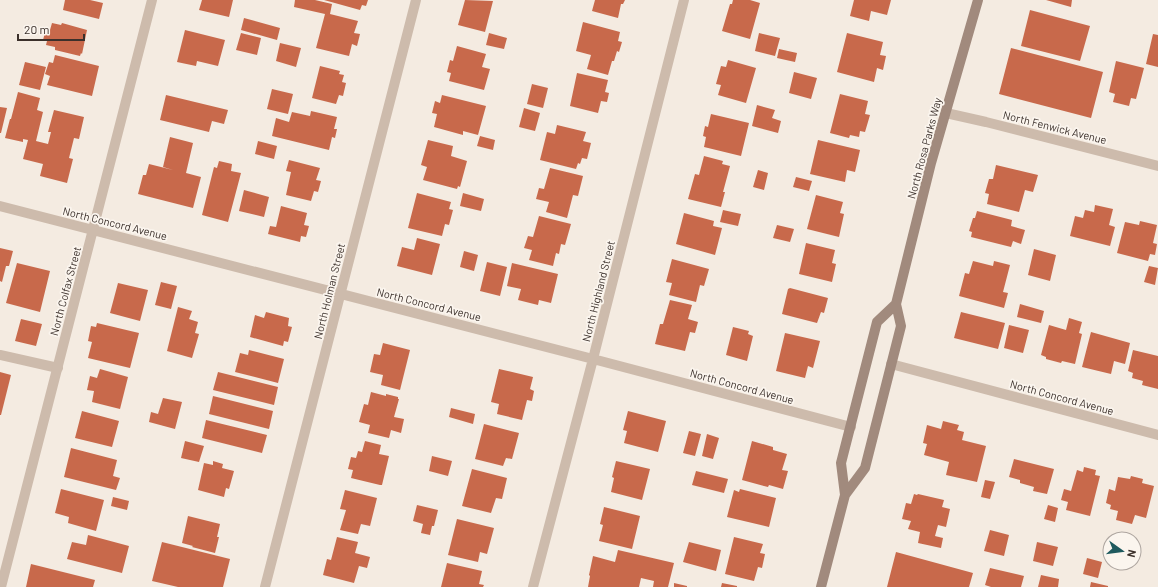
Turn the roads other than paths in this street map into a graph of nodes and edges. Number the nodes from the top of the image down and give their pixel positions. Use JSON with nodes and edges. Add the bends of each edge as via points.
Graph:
{"nodes":[{"id":1,"x":152,"y":0,"type":"edge"},
{"id":2,"x":416,"y":0,"type":"edge"},
{"id":3,"x":684,"y":0,"type":"edge"},
{"id":4,"x":978,"y":0,"type":"edge"},
{"id":5,"x":946,"y":113,"type":"junction"},
{"id":6,"x":1158,"y":166,"type":"edge"},
{"id":7,"x":0,"y":206,"type":"edge"},
{"id":8,"x":94,"y":230,"type":"junction"},
{"id":9,"x":341,"y":294,"type":"junction"},
{"id":10,"x":896,"y":304,"type":"junction"},
{"id":11,"x":0,"y":355,"type":"edge"},
{"id":12,"x":593,"y":359,"type":"junction"},
{"id":13,"x":891,"y":364,"type":"junction"},
{"id":14,"x":58,"y":368,"type":"junction"},
{"id":15,"x":851,"y":427,"type":"junction"},
{"id":16,"x":1158,"y":435,"type":"edge"},
{"id":17,"x":845,"y":496,"type":"junction"},
{"id":18,"x":0,"y":587,"type":"edge"},
{"id":19,"x":264,"y":587,"type":"edge"},
{"id":20,"x":533,"y":587,"type":"edge"},
{"id":21,"x":821,"y":587,"type":"edge"}],
"edges":[{"from":1,"to":8,"type":"street","name":"North Colfax Street"},
{"from":2,"to":9,"type":"street","name":"North Holman Street"},
{"from":3,"to":12,"type":"street","name":"North Highland Street"},
{"from":4,"to":5,"type":"main road","name":"North Rosa Parks Way"},
{"from":5,"to":6,"type":"street","name":"North Fenwick Avenue"},
{"from":5,"to":10,"type":"main road","name":"North Rosa Parks Way"},
{"from":7,"to":8,"type":"street","name":"North Concord Avenue"},
{"from":8,"to":9,"type":"street","name":"North Concord Avenue"},
{"from":8,"to":14,"type":"street","name":"North Colfax Street"},
{"from":9,"to":12,"type":"street","name":"North Concord Avenue"},
{"from":9,"to":19,"type":"street","name":"North Holman Street"},
{"from":10,"to":13,"type":"main road","name":"North Rosa Parks Way","via":[[901,326]]},
{"from":10,"to":15,"type":"main road","name":"North Rosa Parks Way","via":[[877,322]]},
{"from":11,"to":14,"type":"street"},
{"from":12,"to":15,"type":"street","name":"North Concord Avenue"},
{"from":12,"to":20,"type":"street","name":"North Highland Street"},
{"from":13,"to":16,"type":"street","name":"North Concord Avenue"},
{"from":13,"to":17,"type":"main road","name":"North Rosa Parks Way","via":[[865,468]]},
{"from":14,"to":18,"type":"street","name":"North Colfax Street"},
{"from":15,"to":17,"type":"main road","name":"North Rosa Parks Way","via":[[841,463]]},
{"from":17,"to":21,"type":"main road","name":"North Rosa Parks Way"}]}
